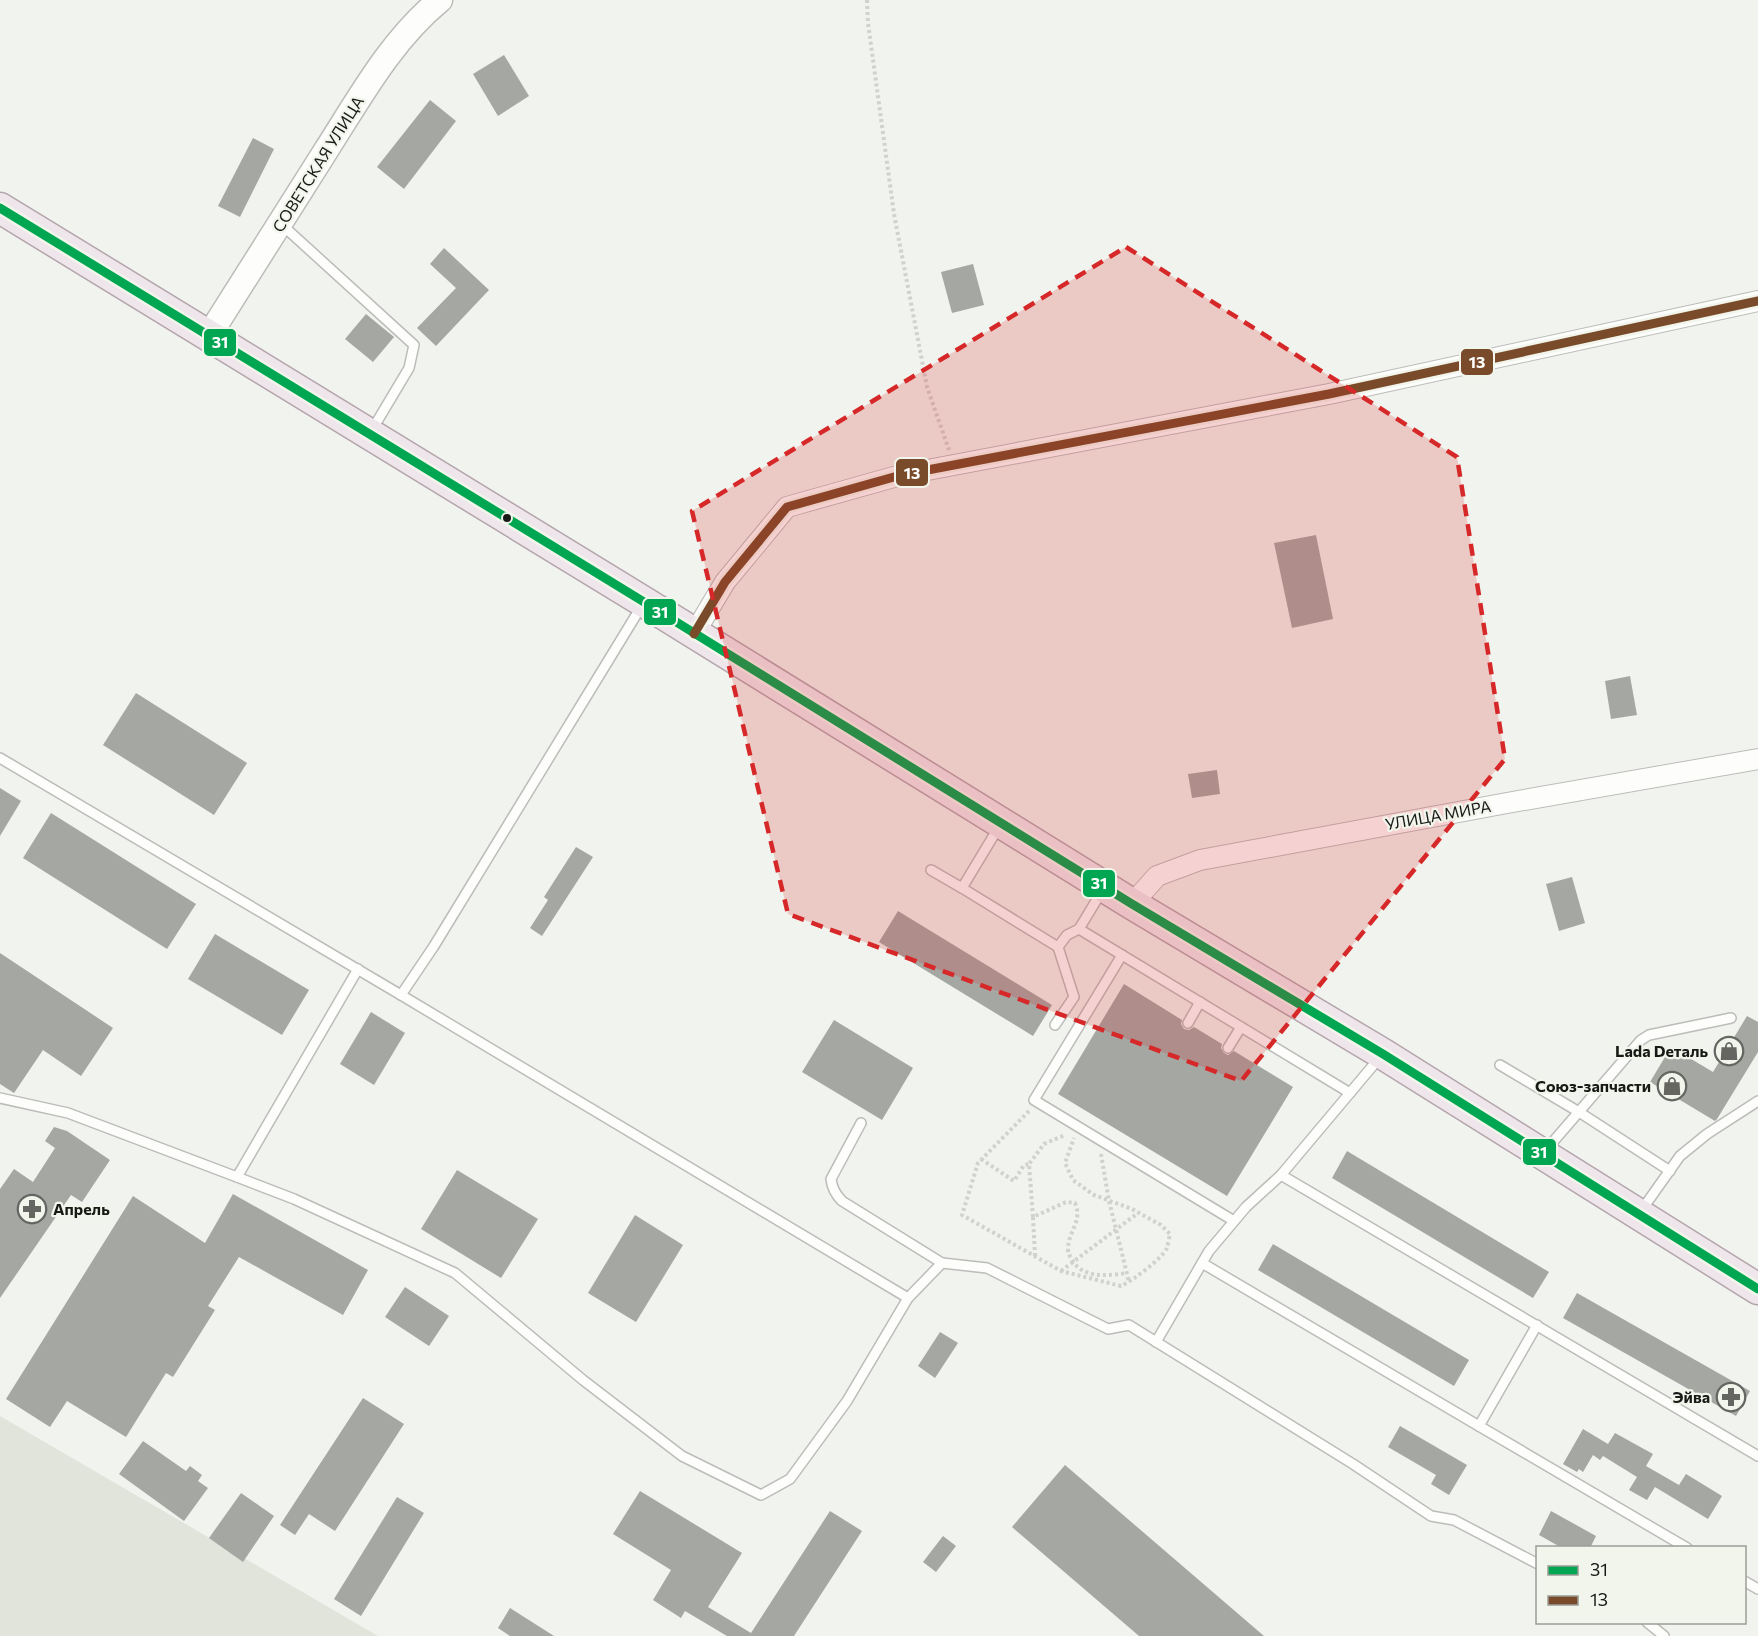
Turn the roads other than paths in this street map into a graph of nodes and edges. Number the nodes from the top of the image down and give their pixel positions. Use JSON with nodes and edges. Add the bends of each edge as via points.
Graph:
{"nodes":[{"id":1,"x":440,"y":0,"type":"edge"},
{"id":2,"x":0,"y":208,"type":"edge"},
{"id":3,"x":280,"y":223,"type":"junction"},
{"id":4,"x":1758,"y":302,"type":"edge"},
{"id":5,"x":208,"y":337,"type":"junction"},
{"id":6,"x":369,"y":435,"type":"junction"},
{"id":7,"x":644,"y":602,"type":"junction"},
{"id":8,"x":694,"y":634,"type":"junction"},
{"id":9,"x":0,"y":758,"type":"edge"},
{"id":10,"x":1758,"y":759,"type":"edge"},
{"id":11,"x":1001,"y":823,"type":"junction"},
{"id":12,"x":931,"y":870,"type":"dead end"},
{"id":13,"x":1104,"y":887,"type":"junction"},
{"id":14,"x":962,"y":888,"type":"junction"},
{"id":15,"x":1132,"y":904,"type":"junction"},
{"id":16,"x":1079,"y":929,"type":"junction"},
{"id":17,"x":1058,"y":947,"type":"junction"},
{"id":18,"x":1122,"y":955,"type":"junction"},
{"id":19,"x":358,"y":969,"type":"junction"},
{"id":20,"x":401,"y":995,"type":"junction"},
{"id":21,"x":1200,"y":1002,"type":"junction"},
{"id":22,"x":1731,"y":1018,"type":"dead end"},
{"id":23,"x":1188,"y":1023,"type":"dead end"},
{"id":24,"x":1055,"y":1025,"type":"dead end"},
{"id":25,"x":1241,"y":1027,"type":"junction"},
{"id":26,"x":1228,"y":1048,"type":"dead end"},
{"id":27,"x":1383,"y":1054,"type":"junction"},
{"id":28,"x":1500,"y":1065,"type":"dead end"},
{"id":29,"x":1350,"y":1093,"type":"junction"},
{"id":30,"x":0,"y":1098,"type":"edge"},
{"id":31,"x":1758,"y":1101,"type":"edge"},
{"id":32,"x":1579,"y":1112,"type":"junction"},
{"id":33,"x":861,"y":1123,"type":"dead end"},
{"id":34,"x":1542,"y":1154,"type":"junction"},
{"id":35,"x":1671,"y":1171,"type":"junction"},
{"id":36,"x":1281,"y":1174,"type":"junction"},
{"id":37,"x":237,"y":1177,"type":"junction"},
{"id":38,"x":1638,"y":1215,"type":"junction"},
{"id":39,"x":1234,"y":1221,"type":"junction"},
{"id":40,"x":942,"y":1263,"type":"junction"},
{"id":41,"x":1202,"y":1263,"type":"junction"},
{"id":42,"x":1758,"y":1289,"type":"edge"},
{"id":43,"x":908,"y":1298,"type":"junction"},
{"id":44,"x":1537,"y":1325,"type":"junction"},
{"id":45,"x":1156,"y":1342,"type":"junction"},
{"id":46,"x":1479,"y":1426,"type":"junction"},
{"id":47,"x":1758,"y":1456,"type":"edge"},
{"id":48,"x":1684,"y":1546,"type":"edge"},
{"id":49,"x":1536,"y":1563,"type":"edge"},
{"id":50,"x":1648,"y":1624,"type":"edge"},
{"id":51,"x":1664,"y":1636,"type":"edge"}],
"edges":[{"from":1,"to":3,"type":"street","name":"СОВЕТСКАЯ УЛИЦА","via":[[393,48]]},
{"from":2,"to":5,"type":"main road"},
{"from":3,"to":5,"type":"street","name":"СОВЕТСКАЯ УЛИЦА"},
{"from":3,"to":6,"type":"lane","via":[[414,345],[409,368]]},
{"from":4,"to":8,"type":"street","via":[[1329,394],[902,475],[787,507],[725,582]]},
{"from":5,"to":6,"type":"main road"},
{"from":6,"to":7,"type":"main road"},
{"from":7,"to":8,"type":"main road"},
{"from":7,"to":20,"type":"lane"},
{"from":8,"to":11,"type":"main road"},
{"from":9,"to":19,"type":"lane"},
{"from":10,"to":15,"type":"street","name":"УЛИЦА МИРА","via":[[1200,860],[1156,876]]},
{"from":11,"to":13,"type":"main road"},
{"from":11,"to":14,"type":"lane"},
{"from":12,"to":14,"type":"lane"},
{"from":13,"to":15,"type":"main road"},
{"from":13,"to":16,"type":"lane"},
{"from":14,"to":17,"type":"lane"},
{"from":15,"to":27,"type":"main road"},
{"from":16,"to":17,"type":"lane","via":[[1067,935]]},
{"from":16,"to":18,"type":"lane"},
{"from":17,"to":24,"type":"lane","via":[[1074,997]]},
{"from":18,"to":21,"type":"lane"},
{"from":18,"to":39,"type":"lane","via":[[1034,1100]]},
{"from":19,"to":20,"type":"lane"},
{"from":19,"to":37,"type":"lane"},
{"from":20,"to":43,"type":"lane"},
{"from":21,"to":23,"type":"lane"},
{"from":21,"to":25,"type":"lane"},
{"from":22,"to":32,"type":"lane","via":[[1649,1035],[1636,1044]]},
{"from":25,"to":26,"type":"lane"},
{"from":25,"to":29,"type":"lane"},
{"from":27,"to":29,"type":"lane"},
{"from":27,"to":34,"type":"main road"},
{"from":28,"to":32,"type":"lane"},
{"from":29,"to":36,"type":"lane"},
{"from":30,"to":37,"type":"lane","via":[[68,1113]]},
{"from":31,"to":35,"type":"lane","via":[[1707,1134],[1680,1156]]},
{"from":32,"to":34,"type":"lane"},
{"from":32,"to":35,"type":"lane"},
{"from":33,"to":40,"type":"lane","via":[[831,1179],[836,1196]]},
{"from":34,"to":38,"type":"main road"},
{"from":35,"to":38,"type":"lane"},
{"from":36,"to":39,"type":"lane"},
{"from":36,"to":44,"type":"lane"},
{"from":37,"to":43,"type":"lane","via":[[455,1273],[682,1456],[761,1495],[790,1479],[848,1401]]},
{"from":38,"to":42,"type":"main road"},
{"from":39,"to":41,"type":"lane"},
{"from":40,"to":43,"type":"lane"},
{"from":40,"to":45,"type":"lane","via":[[987,1268],[1108,1329],[1129,1325]]},
{"from":41,"to":45,"type":"lane"},
{"from":41,"to":46,"type":"lane"},
{"from":44,"to":46,"type":"lane"},
{"from":44,"to":47,"type":"lane"},
{"from":45,"to":49,"type":"lane","via":[[1431,1516],[1454,1520]]},
{"from":46,"to":48,"type":"lane"},
{"from":50,"to":51,"type":"lane"}]}
